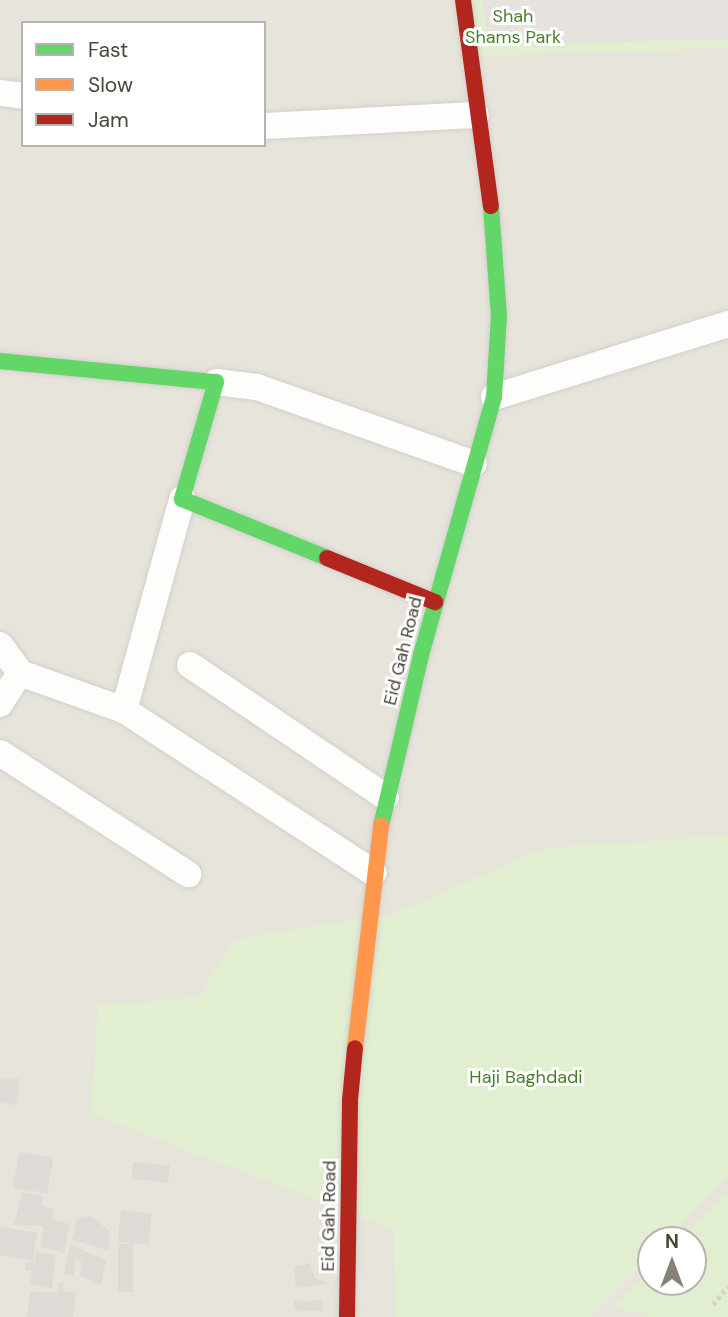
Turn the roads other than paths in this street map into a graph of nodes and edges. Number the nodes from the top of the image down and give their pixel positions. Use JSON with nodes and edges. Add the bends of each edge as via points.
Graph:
{"nodes":[{"id":1,"x":463,"y":0,"type":"edge"},
{"id":2,"x":0,"y":93,"type":"edge"},
{"id":3,"x":21,"y":96,"type":"edge"},
{"id":4,"x":477,"y":115,"type":"junction"},
{"id":5,"x":266,"y":126,"type":"edge"},
{"id":6,"x":728,"y":324,"type":"edge"},
{"id":7,"x":0,"y":361,"type":"edge"},
{"id":8,"x":216,"y":382,"type":"junction"},
{"id":9,"x":494,"y":397,"type":"junction"},
{"id":10,"x":474,"y":464,"type":"junction"},
{"id":11,"x":182,"y":499,"type":"junction"},
{"id":12,"x":435,"y":602,"type":"junction"},
{"id":13,"x":0,"y":645,"type":"edge"},
{"id":14,"x":190,"y":666,"type":"dead end"},
{"id":15,"x":20,"y":673,"type":"junction"},
{"id":16,"x":0,"y":704,"type":"edge"},
{"id":17,"x":124,"y":710,"type":"junction"},
{"id":18,"x":0,"y":753,"type":"edge"},
{"id":19,"x":386,"y":797,"type":"junction"},
{"id":20,"x":374,"y":873,"type":"junction"},
{"id":21,"x":188,"y":874,"type":"dead end"},
{"id":22,"x":347,"y":1317,"type":"edge"}],
"edges":[{"from":1,"to":4,"type":"main road","name":"Eid Gah Road"},
{"from":2,"to":3,"type":"street"},
{"from":4,"to":5,"type":"street"},
{"from":4,"to":9,"type":"main road","name":"Eid Gah Road","via":[[492,216],[499,316]]},
{"from":6,"to":9,"type":"street"},
{"from":7,"to":8,"type":"main road"},
{"from":8,"to":10,"type":"street","via":[[257,387]]},
{"from":8,"to":11,"type":"main road"},
{"from":9,"to":10,"type":"main road","name":"Eid Gah Road"},
{"from":10,"to":12,"type":"main road","name":"Eid Gah Road"},
{"from":11,"to":12,"type":"main road"},
{"from":11,"to":17,"type":"street"},
{"from":12,"to":19,"type":"main road","name":"Eid Gah Road"},
{"from":13,"to":15,"type":"street"},
{"from":14,"to":19,"type":"street"},
{"from":15,"to":16,"type":"street"},
{"from":15,"to":17,"type":"street"},
{"from":17,"to":20,"type":"street"},
{"from":18,"to":21,"type":"street"},
{"from":19,"to":20,"type":"main road","name":"Eid Gah Road"},
{"from":20,"to":22,"type":"main road","name":"Eid Gah Road","via":[[350,1100]]}]}
